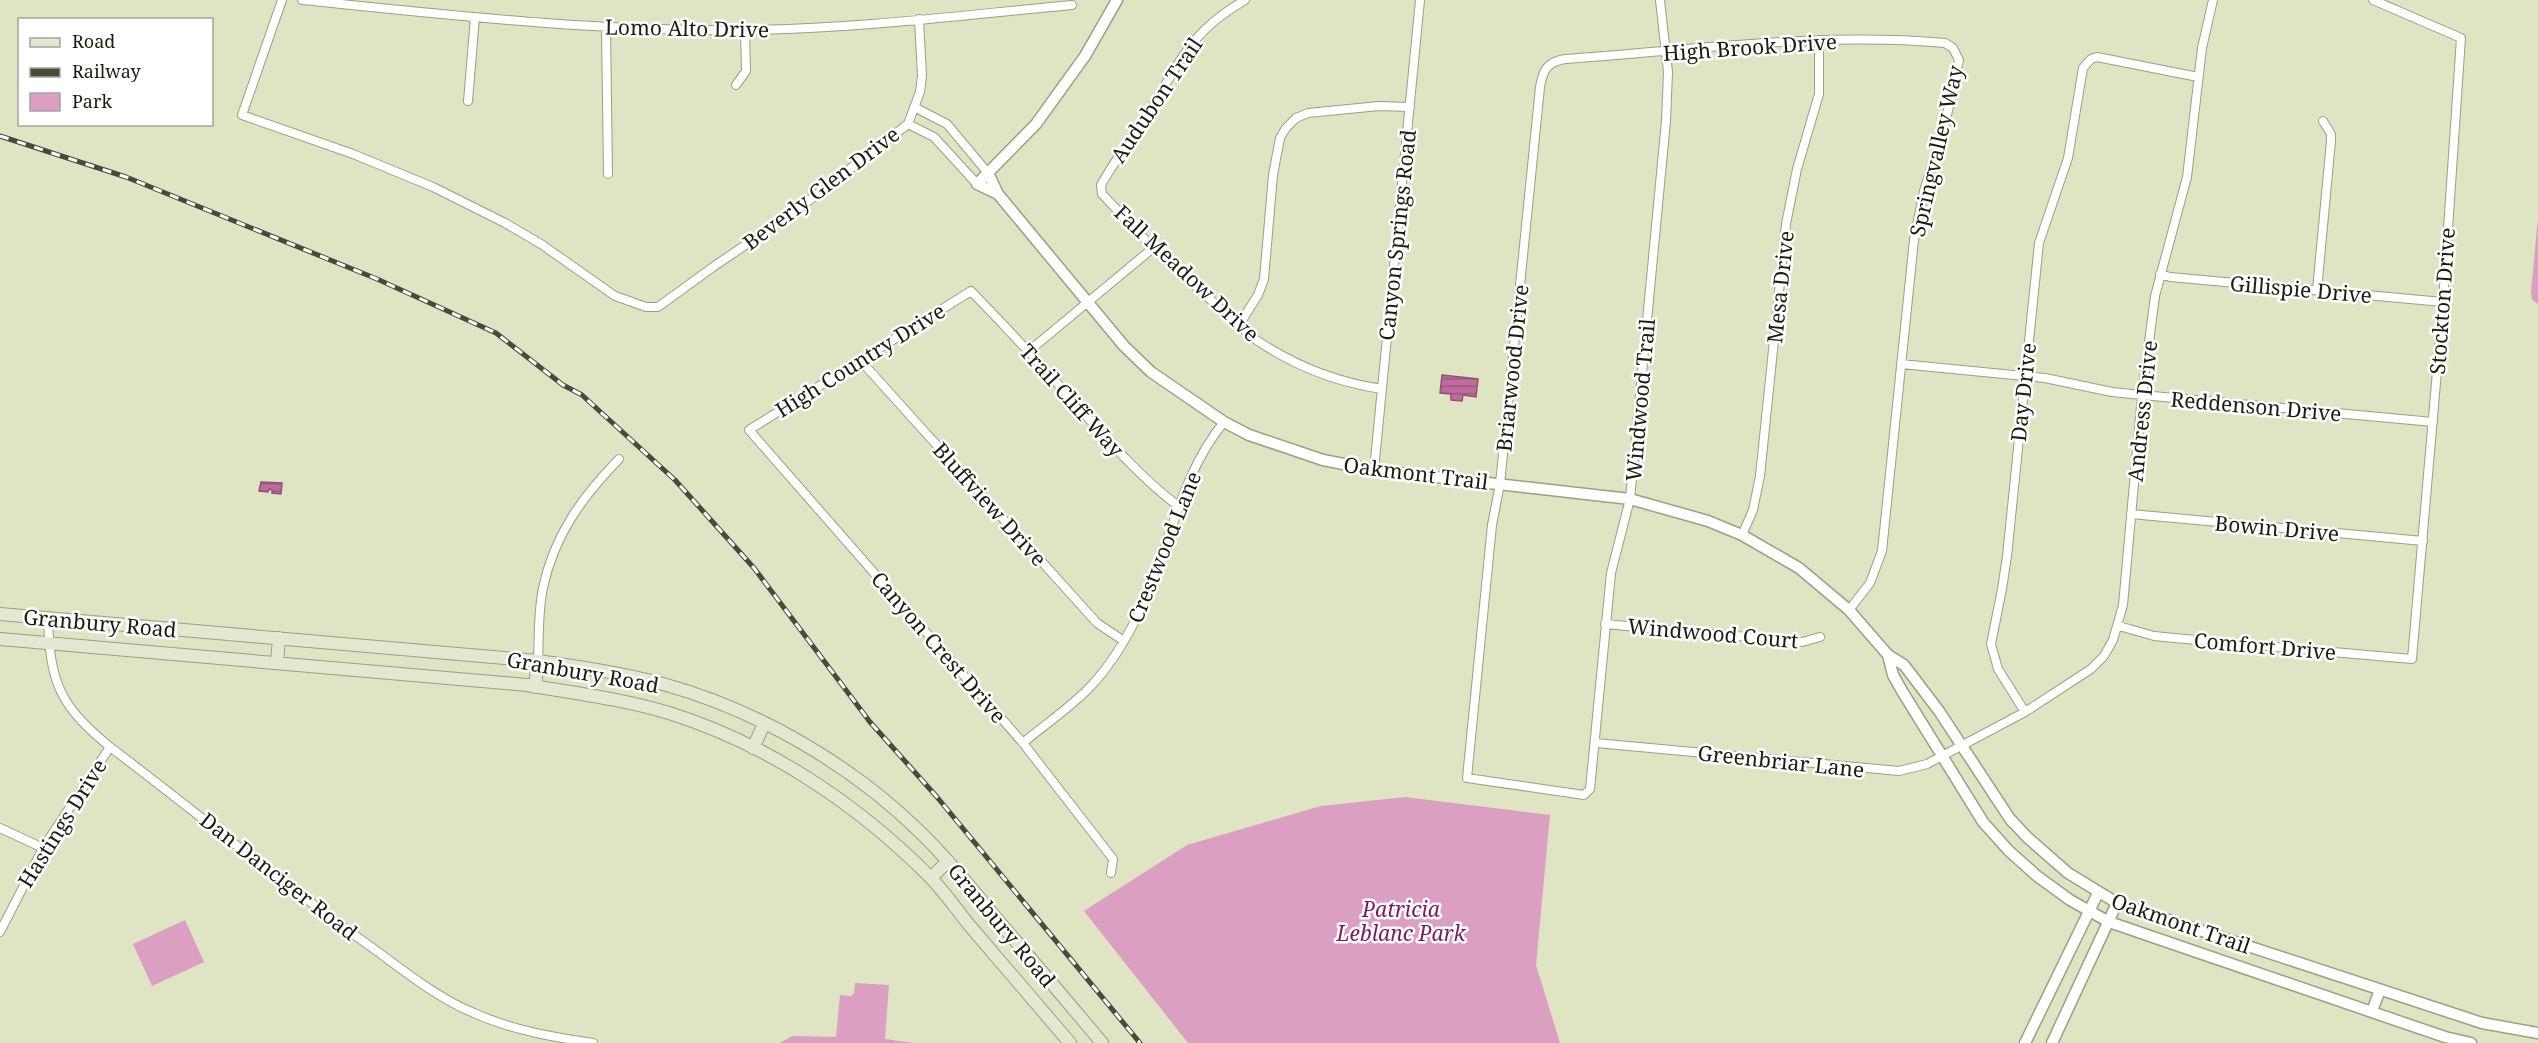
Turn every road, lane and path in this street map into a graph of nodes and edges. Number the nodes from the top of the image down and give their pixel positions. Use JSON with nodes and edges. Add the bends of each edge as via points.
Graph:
{"nodes":[{"id":1,"x":282,"y":0,"type":"edge"},
{"id":2,"x":302,"y":0,"type":"edge"},
{"id":3,"x":1118,"y":0,"type":"edge"},
{"id":4,"x":1245,"y":0,"type":"edge"},
{"id":5,"x":1420,"y":0,"type":"edge"},
{"id":6,"x":1660,"y":0,"type":"edge"},
{"id":7,"x":2213,"y":0,"type":"edge"},
{"id":8,"x":2373,"y":0,"type":"edge"},
{"id":9,"x":1072,"y":5,"type":"dead end"},
{"id":10,"x":475,"y":17,"type":"junction"},
{"id":11,"x":919,"y":19,"type":"junction"},
{"id":12,"x":606,"y":28,"type":"junction"},
{"id":13,"x":745,"y":30,"type":"junction"},
{"id":14,"x":1819,"y":40,"type":"junction"},
{"id":15,"x":1953,"y":48,"type":"joint"},
{"id":16,"x":1665,"y":52,"type":"junction"},
{"id":17,"x":1546,"y":65,"type":"joint"},
{"id":18,"x":2198,"y":77,"type":"junction"},
{"id":19,"x":736,"y":85,"type":"dead end"},
{"id":20,"x":468,"y":102,"type":"dead end"},
{"id":21,"x":914,"y":107,"type":"junction"},
{"id":22,"x":1410,"y":107,"type":"junction"},
{"id":23,"x":2323,"y":121,"type":"dead end"},
{"id":24,"x":908,"y":124,"type":"junction"},
{"id":25,"x":988,"y":173,"type":"junction"},
{"id":26,"x":608,"y":174,"type":"dead end"},
{"id":27,"x":977,"y":184,"type":"junction"},
{"id":28,"x":1101,"y":184,"type":"joint"},
{"id":29,"x":998,"y":194,"type":"junction"},
{"id":30,"x":1153,"y":248,"type":"junction"},
{"id":31,"x":2160,"y":273,"type":"junction"},
{"id":32,"x":2317,"y":290,"type":"junction"},
{"id":33,"x":971,"y":291,"type":"joint"},
{"id":34,"x":2443,"y":302,"type":"junction"},
{"id":35,"x":1090,"y":303,"type":"junction"},
{"id":36,"x":1239,"y":325,"type":"junction"},
{"id":37,"x":1029,"y":351,"type":"junction"},
{"id":38,"x":861,"y":361,"type":"junction"},
{"id":39,"x":1901,"y":364,"type":"junction"},
{"id":40,"x":2024,"y":376,"type":"junction"},
{"id":41,"x":1382,"y":389,"type":"junction"},
{"id":42,"x":2142,"y":395,"type":"junction"},
{"id":43,"x":1224,"y":422,"type":"junction"},
{"id":44,"x":2433,"y":422,"type":"junction"},
{"id":45,"x":749,"y":430,"type":"joint"},
{"id":46,"x":619,"y":459,"type":"dead end"},
{"id":47,"x":1374,"y":470,"type":"junction"},
{"id":48,"x":1500,"y":484,"type":"junction"},
{"id":49,"x":1630,"y":500,"type":"junction"},
{"id":50,"x":1178,"y":506,"type":"junction"},
{"id":51,"x":2131,"y":514,"type":"junction"},
{"id":52,"x":1742,"y":535,"type":"junction"},
{"id":53,"x":2423,"y":541,"type":"junction"},
{"id":54,"x":1849,"y":610,"type":"junction"},
{"id":55,"x":0,"y":614,"type":"edge"},
{"id":56,"x":48,"y":619,"type":"junction"},
{"id":57,"x":1605,"y":624,"type":"junction"},
{"id":58,"x":2119,"y":626,"type":"junction"},
{"id":59,"x":1820,"y":637,"type":"dead end"},
{"id":60,"x":279,"y":638,"type":"junction"},
{"id":61,"x":0,"y":639,"type":"edge"},
{"id":62,"x":1124,"y":641,"type":"junction"},
{"id":63,"x":49,"y":643,"type":"junction"},
{"id":64,"x":1888,"y":655,"type":"junction"},
{"id":65,"x":2412,"y":659,"type":"joint"},
{"id":66,"x":538,"y":661,"type":"junction"},
{"id":67,"x":277,"y":663,"type":"junction"},
{"id":68,"x":535,"y":687,"type":"junction"},
{"id":69,"x":2025,"y":712,"type":"junction"},
{"id":70,"x":764,"y":724,"type":"junction"},
{"id":71,"x":1023,"y":743,"type":"junction"},
{"id":72,"x":1596,"y":743,"type":"junction"},
{"id":73,"x":1962,"y":746,"type":"junction"},
{"id":74,"x":110,"y":747,"type":"junction"},
{"id":75,"x":753,"y":748,"type":"junction"},
{"id":76,"x":1941,"y":757,"type":"junction"},
{"id":77,"x":1584,"y":795,"type":"joint"},
{"id":78,"x":0,"y":828,"type":"edge"},
{"id":79,"x":42,"y":848,"type":"junction"},
{"id":80,"x":948,"y":861,"type":"junction"},
{"id":81,"x":1111,"y":873,"type":"dead end"},
{"id":82,"x":931,"y":878,"type":"junction"},
{"id":83,"x":2098,"y":893,"type":"junction"},
{"id":84,"x":2117,"y":903,"type":"junction"},
{"id":85,"x":2088,"y":912,"type":"junction"},
{"id":86,"x":2109,"y":922,"type":"junction"},
{"id":87,"x":0,"y":932,"type":"edge"},
{"id":88,"x":2380,"y":990,"type":"junction"},
{"id":89,"x":2372,"y":1011,"type":"junction"},
{"id":90,"x":2538,"y":1034,"type":"edge"},
{"id":91,"x":593,"y":1043,"type":"edge"},
{"id":92,"x":1070,"y":1043,"type":"edge"},
{"id":93,"x":1102,"y":1043,"type":"edge"},
{"id":94,"x":2025,"y":1043,"type":"edge"},
{"id":95,"x":2052,"y":1043,"type":"edge"},
{"id":96,"x":2471,"y":1043,"type":"edge"}],
"edges":[{"from":1,"to":24,"type":"street","name":"Beverly Glen Drive","via":[[242,115],[433,187],[541,244],[615,296],[646,307],[658,307],[795,212]]},
{"from":2,"to":10,"type":"street","name":"Lomo Alto Drive"},
{"from":3,"to":25,"type":"street","via":[[1085,56],[1036,124]]},
{"from":4,"to":28,"type":"street","name":"Audubon Trail","via":[[1198,35],[1177,61],[1148,114]]},
{"from":5,"to":22,"type":"street","name":"Canyon Springs Road"},
{"from":6,"to":16,"type":"street","name":"Windwood Trail"},
{"from":7,"to":18,"type":"street","name":"Andress Drive"},
{"from":8,"to":34,"type":"street","name":"Stockton Drive","via":[[2461,38]]},
{"from":9,"to":11,"type":"street","name":"Lomo Alto Drive"},
{"from":10,"to":12,"type":"street","name":"Lomo Alto Drive"},
{"from":10,"to":20,"type":"street"},
{"from":11,"to":13,"type":"street","name":"Lomo Alto Drive","via":[[842,27]]},
{"from":11,"to":21,"type":"street","name":"Beverly Glen Drive","via":[[922,76]]},
{"from":12,"to":13,"type":"street","name":"Lomo Alto Drive"},
{"from":12,"to":26,"type":"street"},
{"from":13,"to":19,"type":"street","via":[[746,70]]},
{"from":14,"to":15,"type":"street","name":"High Brook Drive","via":[[1939,43]]},
{"from":14,"to":16,"type":"street","name":"High Brook Drive"},
{"from":14,"to":52,"type":"street","name":"Mesa Drive","via":[[1819,94],[1786,224],[1760,476],[1753,510]]},
{"from":15,"to":39,"type":"street","name":"Springvalley Way","via":[[1959,60],[1918,214]]},
{"from":16,"to":17,"type":"street","name":"High Brook Drive","via":[[1565,59]]},
{"from":16,"to":49,"type":"street","name":"Windwood Trail","via":[[1666,121]]},
{"from":17,"to":48,"type":"street","name":"Briarwood Drive","via":[[1540,87]]},
{"from":18,"to":31,"type":"street","name":"Andress Drive","via":[[2187,177]]},
{"from":18,"to":40,"type":"street","name":"Day Drive","via":[[2097,57],[2083,68],[2068,158],[2039,243]]},
{"from":21,"to":24,"type":"street","name":"Beverly Glen Drive"},
{"from":21,"to":25,"type":"street","name":"Oakmont Trail","via":[[947,124]]},
{"from":22,"to":36,"type":"street","via":[[1308,113],[1286,128],[1280,138],[1274,175],[1264,279]]},
{"from":22,"to":41,"type":"street","name":"Canyon Springs Road"},
{"from":23,"to":32,"type":"street","via":[[2331,141]]},
{"from":24,"to":27,"type":"street","name":"Oakmont Trail","via":[[934,137]]},
{"from":25,"to":27,"type":"street"},
{"from":25,"to":29,"type":"street","name":"Oakmont Trail"},
{"from":27,"to":29,"type":"street","name":"Oakmont Trail"},
{"from":28,"to":30,"type":"street","name":"Fall Meadow Drive","via":[[1102,194]]},
{"from":29,"to":35,"type":"street","name":"Oakmont Trail"},
{"from":30,"to":35,"type":"street"},
{"from":30,"to":36,"type":"street","name":"Fall Meadow Drive"},
{"from":31,"to":32,"type":"street","name":"Gillispie Drive"},
{"from":31,"to":42,"type":"street","name":"Andress Drive"},
{"from":32,"to":34,"type":"street","name":"Gillispie Drive"},
{"from":33,"to":37,"type":"street","name":"Trail Cliff Way"},
{"from":33,"to":38,"type":"street","name":"High Country Drive"},
{"from":34,"to":44,"type":"street","name":"Stockton Drive"},
{"from":35,"to":37,"type":"street"},
{"from":35,"to":43,"type":"street","name":"Oakmont Trail","via":[[1124,346],[1151,372]]},
{"from":36,"to":41,"type":"street","name":"Fall Meadow Drive","via":[[1301,366],[1342,381]]},
{"from":37,"to":50,"type":"street","name":"Trail Cliff Way","via":[[1132,467]]},
{"from":38,"to":45,"type":"street","name":"High Country Drive"},
{"from":38,"to":62,"type":"street","name":"Bluffview Drive","via":[[1097,623]]},
{"from":39,"to":40,"type":"street","name":"Reddenson Drive"},
{"from":39,"to":54,"type":"street","name":"Springvalley Way","via":[[1882,551],[1870,583]]},
{"from":40,"to":42,"type":"street","name":"Reddenson Drive"},
{"from":40,"to":69,"type":"street","name":"Day Drive","via":[[2005,567],[1991,644],[1998,669]]},
{"from":41,"to":47,"type":"street","name":"Canyon Springs Road"},
{"from":42,"to":44,"type":"street","name":"Reddenson Drive"},
{"from":42,"to":51,"type":"street","name":"Andress Drive"},
{"from":43,"to":47,"type":"street","name":"Oakmont Trail","via":[[1281,447]]},
{"from":43,"to":50,"type":"street","name":"Crestwood Lane"},
{"from":44,"to":53,"type":"street","name":"Stockton Drive"},
{"from":45,"to":71,"type":"street","name":"Canyon Crest Drive"},
{"from":46,"to":66,"type":"street","via":[[587,492],[556,546],[543,589]]},
{"from":47,"to":48,"type":"street","name":"Oakmont Trail"},
{"from":48,"to":49,"type":"street","name":"Oakmont Trail"},
{"from":48,"to":77,"type":"street","name":"Briarwood Drive","via":[[1492,525],[1467,778]]},
{"from":49,"to":52,"type":"street","name":"Oakmont Trail","via":[[1681,512]]},
{"from":49,"to":57,"type":"street","name":"Windwood Trail","via":[[1613,559]]},
{"from":50,"to":62,"type":"street","name":"Crestwood Lane","via":[[1144,601]]},
{"from":51,"to":53,"type":"street","name":"Bowin Drive"},
{"from":51,"to":58,"type":"street","name":"Andress Drive"},
{"from":52,"to":54,"type":"street","name":"Oakmont Trail","via":[[1799,568]]},
{"from":53,"to":65,"type":"street","name":"Stockton Drive"},
{"from":54,"to":64,"type":"street","name":"Oakmont Trail"},
{"from":55,"to":56,"type":"main road","name":"Granbury Road"},
{"from":56,"to":60,"type":"main road","name":"Granbury Road"},
{"from":56,"to":63,"type":"street","name":"Dan Danciger Road"},
{"from":57,"to":59,"type":"street","name":"Windwood Court","via":[[1802,642]]},
{"from":57,"to":72,"type":"street","name":"Windwood Trail"},
{"from":58,"to":65,"type":"street","name":"Comfort Drive","via":[[2154,636]]},
{"from":58,"to":69,"type":"street","name":"Andress Drive","via":[[2104,656],[2091,669]]},
{"from":60,"to":66,"type":"main road","name":"Granbury Road"},
{"from":60,"to":67,"type":"main road"},
{"from":61,"to":63,"type":"main road","name":"Granbury Road"},
{"from":62,"to":71,"type":"street","name":"Crestwood Lane","via":[[1090,687]]},
{"from":63,"to":67,"type":"main road","name":"Granbury Road"},
{"from":63,"to":74,"type":"street","name":"Dan Danciger Road","via":[[53,672],[73,714]]},
{"from":64,"to":73,"type":"street","name":"Oakmont Trail","via":[[1910,672]]},
{"from":64,"to":76,"type":"street","name":"Oakmont Trail","via":[[1893,675]]},
{"from":66,"to":68,"type":"main road"},
{"from":66,"to":70,"type":"main road","name":"Granbury Road","via":[[663,684]]},
{"from":67,"to":68,"type":"main road","name":"Granbury Road"},
{"from":68,"to":75,"type":"main road","name":"Granbury Road","via":[[668,713]]},
{"from":69,"to":73,"type":"street","name":"Andress Drive"},
{"from":70,"to":75,"type":"main road"},
{"from":70,"to":80,"type":"main road","name":"Granbury Road","via":[[836,764],[921,832]]},
{"from":71,"to":81,"type":"street","name":"Canyon Crest Drive","via":[[1113,859]]},
{"from":72,"to":76,"type":"street","name":"Greenbriar Lane","via":[[1880,771],[1914,768]]},
{"from":72,"to":77,"type":"street","name":"Windwood Trail","via":[[1590,789]]},
{"from":73,"to":76,"type":"street","name":"Greenbriar Lane"},
{"from":73,"to":83,"type":"street","name":"Oakmont Trail","via":[[2028,838]]},
{"from":74,"to":79,"type":"street","name":"Hastings Drive"},
{"from":74,"to":91,"type":"street","name":"Dan Danciger Road","via":[[345,928],[437,993],[495,1022]]},
{"from":75,"to":82,"type":"main road","name":"Granbury Road","via":[[846,805]]},
{"from":76,"to":85,"type":"street","name":"Oakmont Trail","via":[[1983,822],[2009,851]]},
{"from":78,"to":79,"type":"street"},
{"from":79,"to":87,"type":"street","name":"Hastings Drive"},
{"from":80,"to":82,"type":"main road"},
{"from":80,"to":93,"type":"main road","name":"Granbury Road"},
{"from":82,"to":92,"type":"main road","name":"Granbury Road"},
{"from":83,"to":84,"type":"street","name":"Oakmont Trail"},
{"from":83,"to":85,"type":"street"},
{"from":84,"to":86,"type":"street"},
{"from":84,"to":88,"type":"street","name":"Oakmont Trail"},
{"from":85,"to":86,"type":"street","name":"Oakmont Trail"},
{"from":85,"to":94,"type":"street"},
{"from":86,"to":89,"type":"street","name":"Oakmont Trail"},
{"from":86,"to":95,"type":"street"},
{"from":88,"to":89,"type":"street"},
{"from":88,"to":90,"type":"street","name":"Oakmont Trail","via":[[2482,1023]]},
{"from":89,"to":96,"type":"street","name":"Oakmont Trail"}]}
